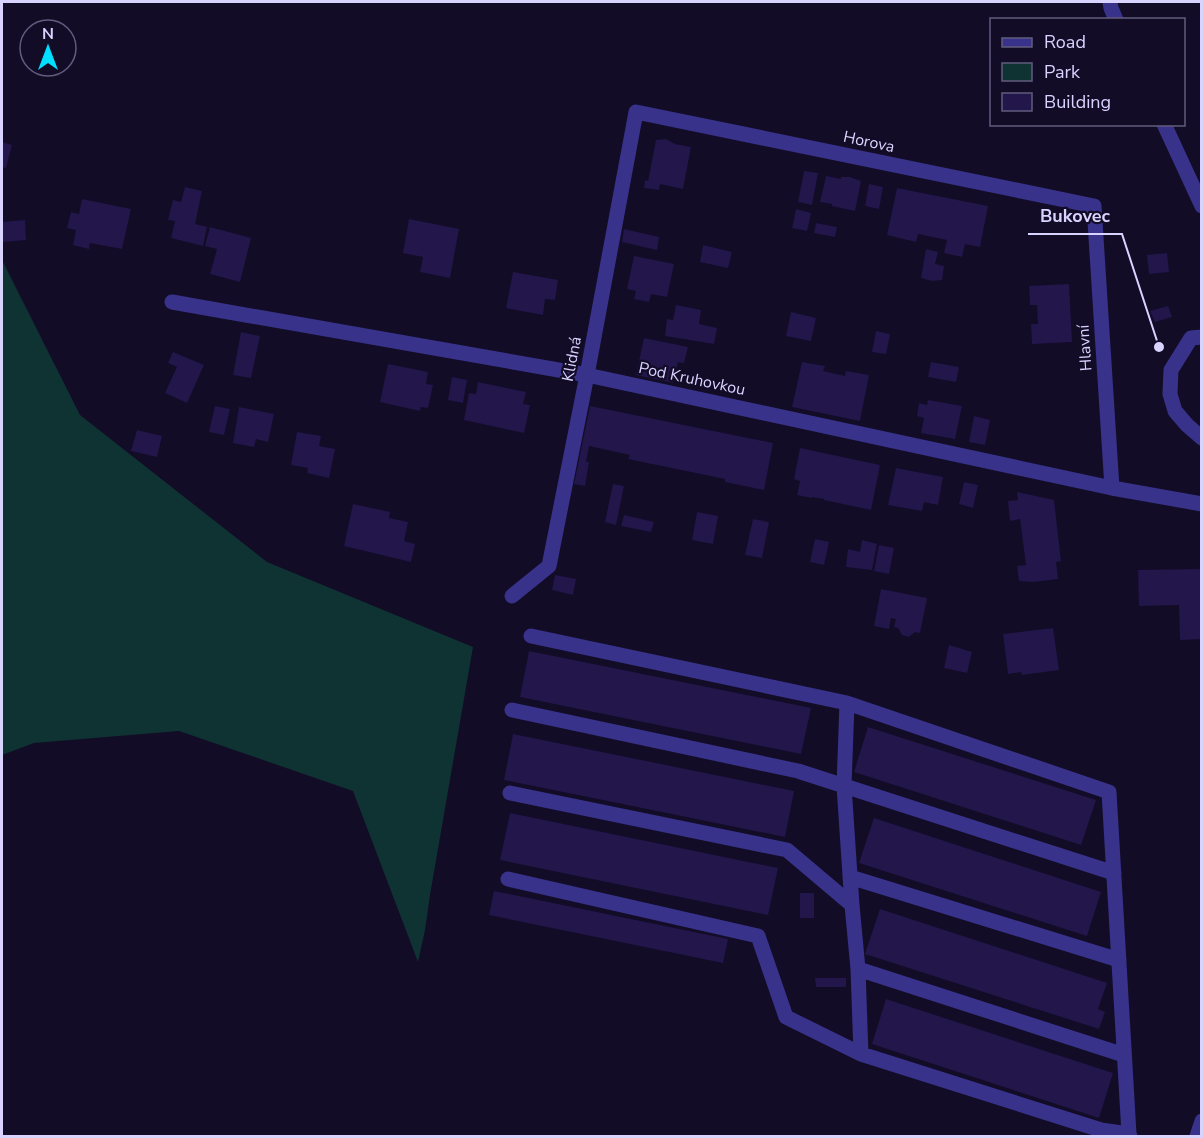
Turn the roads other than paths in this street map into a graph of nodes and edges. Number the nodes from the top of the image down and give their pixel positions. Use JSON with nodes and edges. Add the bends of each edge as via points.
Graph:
{"nodes":[{"id":1,"x":1110,"y":2,"type":"edge"},
{"id":2,"x":1115,"y":18,"type":"edge"},
{"id":3,"x":636,"y":112,"type":"joint"},
{"id":4,"x":1165,"y":126,"type":"edge"},
{"id":5,"x":1094,"y":206,"type":"joint"},
{"id":6,"x":1202,"y":206,"type":"edge"},
{"id":7,"x":172,"y":302,"type":"dead end"},
{"id":8,"x":1202,"y":337,"type":"edge"},
{"id":9,"x":588,"y":375,"type":"junction"},
{"id":10,"x":1202,"y":438,"type":"edge"},
{"id":11,"x":1112,"y":488,"type":"junction"},
{"id":12,"x":1202,"y":504,"type":"edge"},
{"id":13,"x":512,"y":596,"type":"dead end"},
{"id":14,"x":531,"y":636,"type":"dead end"},
{"id":15,"x":847,"y":703,"type":"junction"},
{"id":16,"x":512,"y":710,"type":"dead end"},
{"id":17,"x":844,"y":786,"type":"junction"},
{"id":18,"x":510,"y":793,"type":"dead end"},
{"id":19,"x":1114,"y":873,"type":"junction"},
{"id":20,"x":850,"y":877,"type":"junction"},
{"id":21,"x":508,"y":879,"type":"dead end"},
{"id":22,"x":852,"y":905,"type":"junction"},
{"id":23,"x":1119,"y":960,"type":"junction"},
{"id":24,"x":858,"y":969,"type":"junction"},
{"id":25,"x":861,"y":1054,"type":"junction"},
{"id":26,"x":1124,"y":1055,"type":"junction"},
{"id":27,"x":1202,"y":1121,"type":"edge"},
{"id":28,"x":1129,"y":1136,"type":"edge"},
{"id":29,"x":1197,"y":1137,"type":"edge"}],
"edges":[{"from":1,"to":2,"type":"street"},
{"from":3,"to":5,"type":"street","name":"Horova"},
{"from":3,"to":9,"type":"street","name":"Klidná"},
{"from":4,"to":6,"type":"street"},
{"from":5,"to":11,"type":"street","name":"Hlavní"},
{"from":7,"to":9,"type":"street","name":"Pod Kruhovkou"},
{"from":8,"to":10,"type":"street","via":[[1191,338],[1171,370],[1170,394],[1175,411]]},
{"from":9,"to":11,"type":"street","name":"Pod Kruhovkou"},
{"from":9,"to":13,"type":"street","name":"Klidná","via":[[549,566]]},
{"from":11,"to":12,"type":"street","name":"Pod Kruhovkou"},
{"from":14,"to":15,"type":"street"},
{"from":15,"to":17,"type":"street"},
{"from":15,"to":19,"type":"street","via":[[1109,792]]},
{"from":16,"to":17,"type":"street","via":[[798,771]]},
{"from":17,"to":19,"type":"street"},
{"from":17,"to":20,"type":"street"},
{"from":18,"to":22,"type":"street","via":[[787,850]]},
{"from":19,"to":23,"type":"street"},
{"from":20,"to":22,"type":"street"},
{"from":20,"to":23,"type":"street"},
{"from":21,"to":25,"type":"street","via":[[758,936],[786,1017]]},
{"from":22,"to":24,"type":"street"},
{"from":23,"to":26,"type":"street"},
{"from":24,"to":25,"type":"street"},
{"from":24,"to":26,"type":"street"},
{"from":25,"to":28,"type":"street"},
{"from":26,"to":28,"type":"street"},
{"from":27,"to":29,"type":"street"}]}
